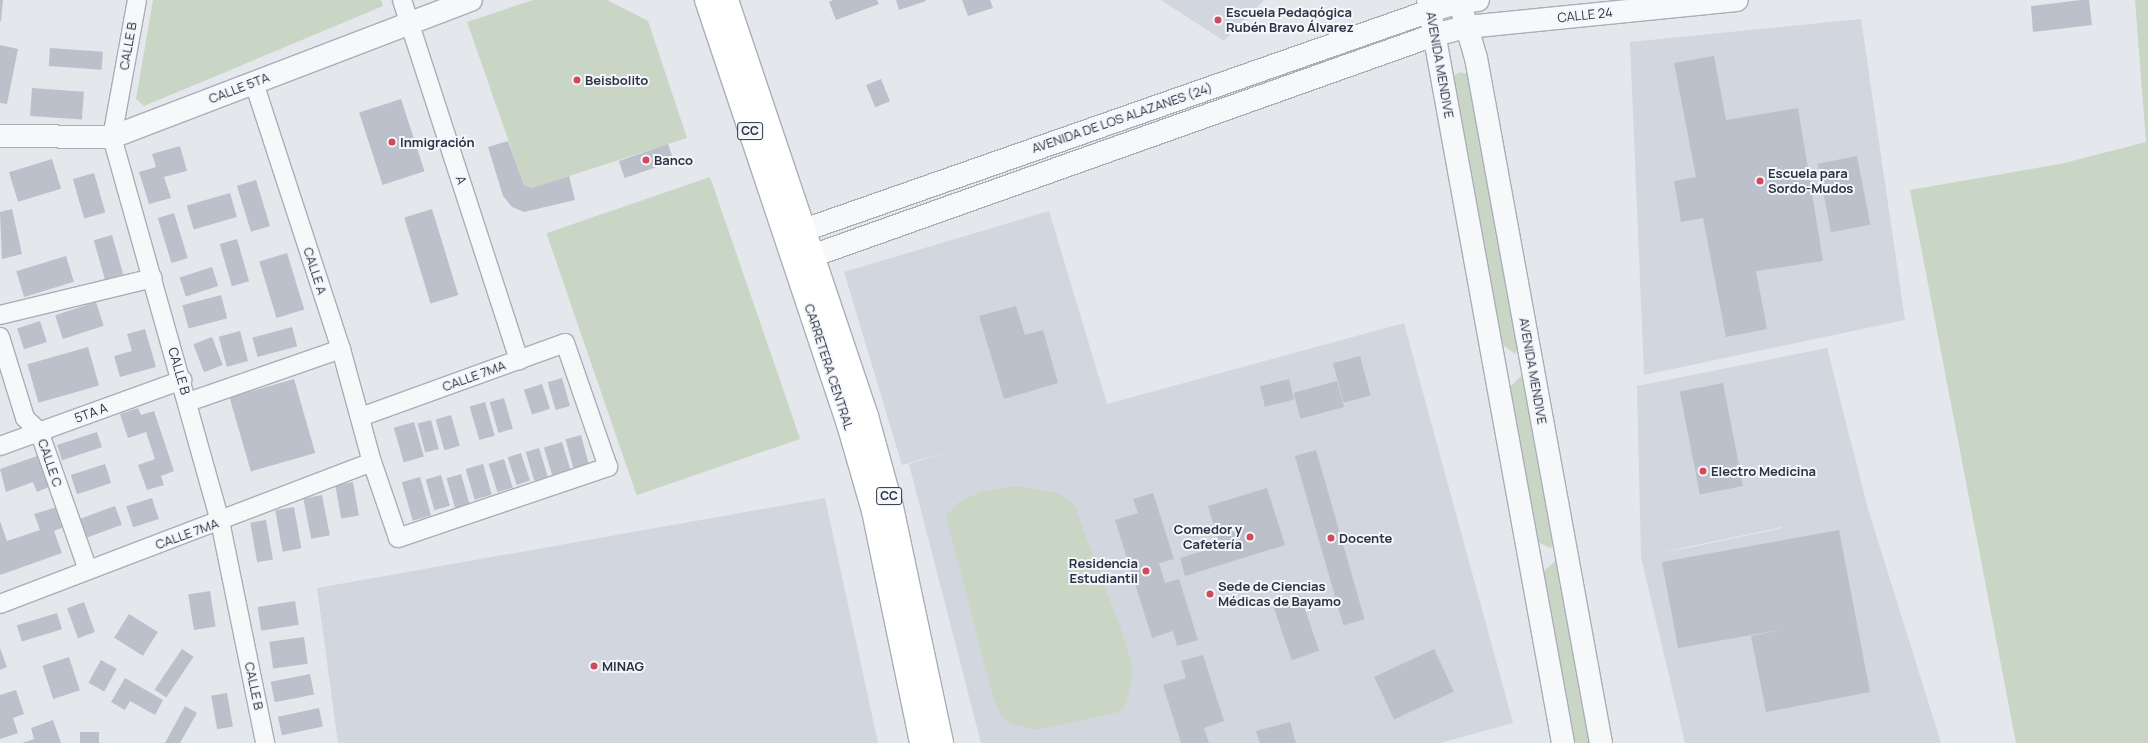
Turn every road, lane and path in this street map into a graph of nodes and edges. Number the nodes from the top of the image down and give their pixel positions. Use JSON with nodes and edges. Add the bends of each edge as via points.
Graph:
{"nodes":[{"id":1,"x":137,"y":0,"type":"edge"},
{"id":2,"x":402,"y":0,"type":"edge"},
{"id":3,"x":471,"y":0,"type":"edge"},
{"id":4,"x":1737,"y":0,"type":"edge"},
{"id":5,"x":711,"y":1,"type":"edge"},
{"id":6,"x":1465,"y":1,"type":"edge"},
{"id":7,"x":1429,"y":5,"type":"edge"},
{"id":8,"x":410,"y":23,"type":"junction"},
{"id":9,"x":1467,"y":27,"type":"junction"},
{"id":10,"x":1434,"y":35,"type":"junction"},
{"id":11,"x":254,"y":83,"type":"junction"},
{"id":12,"x":0,"y":136,"type":"edge"},
{"id":13,"x":112,"y":137,"type":"junction"},
{"id":14,"x":795,"y":233,"type":"junction"},
{"id":15,"x":803,"y":259,"type":"junction"},
{"id":16,"x":153,"y":278,"type":"junction"},
{"id":17,"x":0,"y":315,"type":"edge"},
{"id":18,"x":0,"y":337,"type":"edge"},
{"id":19,"x":565,"y":343,"type":"joint"},
{"id":20,"x":341,"y":349,"type":"junction"},
{"id":21,"x":519,"y":360,"type":"junction"},
{"id":22,"x":182,"y":380,"type":"junction"},
{"id":23,"x":188,"y":402,"type":"junction"},
{"id":24,"x":361,"y":417,"type":"junction"},
{"id":25,"x":39,"y":432,"type":"junction"},
{"id":26,"x":0,"y":446,"type":"edge"},
{"id":27,"x":372,"y":462,"type":"junction"},
{"id":28,"x":220,"y":522,"type":"junction"},
{"id":29,"x":88,"y":570,"type":"junction"},
{"id":30,"x":0,"y":604,"type":"edge"},
{"id":31,"x":265,"y":743,"type":"edge"},
{"id":32,"x":921,"y":743,"type":"edge"},
{"id":33,"x":942,"y":743,"type":"edge"},
{"id":34,"x":1563,"y":743,"type":"edge"},
{"id":35,"x":1601,"y":743,"type":"edge"}],
"edges":[{"from":1,"to":13,"type":"street","name":"CALLE B"},
{"from":2,"to":8,"type":"street","name":"A"},
{"from":3,"to":8,"type":"street","name":"CALLE 5TA"},
{"from":4,"to":9,"type":"street","name":"CALLE 24"},
{"from":5,"to":14,"type":"highway","name":"CARRETERA CENTRAL","number":"CC"},
{"from":6,"to":7,"type":"street","name":"AVENIDA DE LOS ALAZANES (24)"},
{"from":6,"to":9,"type":"street","name":"AVENIDA MENDIVE"},
{"from":7,"to":10,"type":"street","name":"AVENIDA MENDIVE"},
{"from":7,"to":14,"type":"street","name":"AVENIDA DE LOS ALAZANES (24)"},
{"from":8,"to":11,"type":"street","name":"CALLE 5TA"},
{"from":8,"to":21,"type":"street","name":"A"},
{"from":9,"to":10,"type":"street","name":"CALLE 24"},
{"from":9,"to":35,"type":"street","name":"AVENIDA MENDIVE","via":[[1476,58]]},
{"from":10,"to":15,"type":"street","name":"AVENIDA DE LOS ALAZANES (24)"},
{"from":10,"to":34,"type":"street","name":"AVENIDA MENDIVE"},
{"from":11,"to":13,"type":"street","name":"CALLE 5TA"},
{"from":11,"to":20,"type":"street","name":"CALLE A"},
{"from":12,"to":13,"type":"street","name":"CALLE 5TA"},
{"from":13,"to":16,"type":"street","name":"CALLE B"},
{"from":14,"to":15,"type":"highway","name":"CARRETERA CENTRAL","number":"CC"},
{"from":15,"to":32,"type":"highway","name":"CARRETERA CENTRAL","number":"CC","via":[[873,511]]},
{"from":15,"to":33,"type":"highway","name":"CARRETERA CENTRAL","number":"CC","via":[[867,416],[888,492]]},
{"from":16,"to":17,"type":"street"},
{"from":16,"to":22,"type":"street","name":"CALLE B"},
{"from":18,"to":25,"type":"street","name":"CALLE C","via":[[25,418]]},
{"from":19,"to":21,"type":"street","name":"CALLE 7MA"},
{"from":19,"to":27,"type":"street","name":"CALLE A","via":[[608,467],[398,538]]},
{"from":20,"to":23,"type":"street"},
{"from":20,"to":24,"type":"street","name":"CALLE A"},
{"from":21,"to":24,"type":"street","name":"CALLE 7MA"},
{"from":22,"to":23,"type":"street","name":"CALLE B"},
{"from":22,"to":25,"type":"street","name":"5TA A"},
{"from":23,"to":28,"type":"street","name":"CALLE B"},
{"from":24,"to":27,"type":"street","name":"CALLE A"},
{"from":25,"to":26,"type":"street","name":"5TA A"},
{"from":25,"to":29,"type":"street","name":"CALLE C"},
{"from":27,"to":28,"type":"street","name":"CALLE 7MA"},
{"from":28,"to":29,"type":"street","name":"CALLE 7MA"},
{"from":28,"to":31,"type":"street","name":"CALLE B"},
{"from":29,"to":30,"type":"street","name":"CALLE 7MA"}]}
